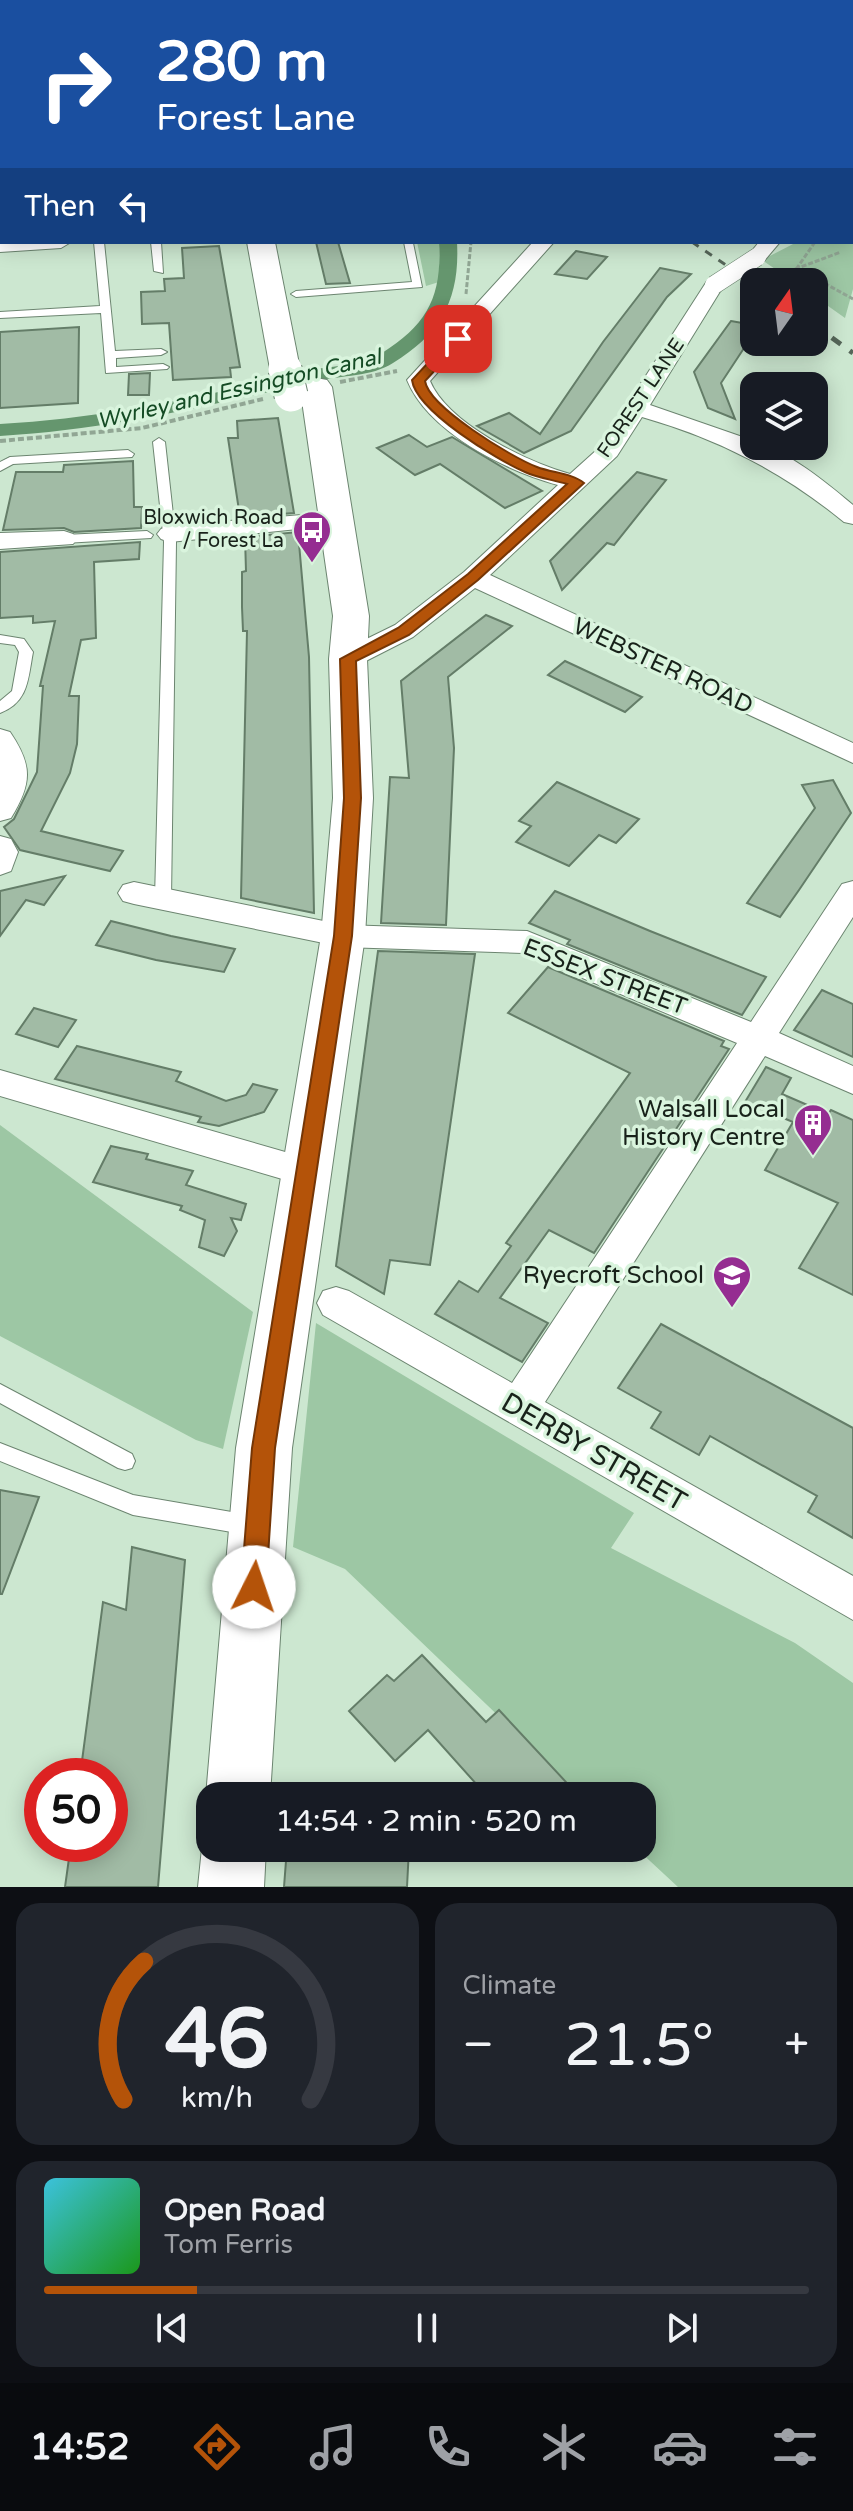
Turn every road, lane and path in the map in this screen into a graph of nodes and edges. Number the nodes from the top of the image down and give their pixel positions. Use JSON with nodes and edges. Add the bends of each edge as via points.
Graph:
{"nodes":[{"id":1,"x":30,"y":244,"type":"edge"},
{"id":2,"x":99,"y":244,"type":"edge"},
{"id":3,"x":156,"y":244,"type":"edge"},
{"id":4,"x":262,"y":244,"type":"edge"},
{"id":5,"x":285,"y":244,"type":"edge"},
{"id":6,"x":408,"y":244,"type":"edge"},
{"id":7,"x":542,"y":244,"type":"edge"},
{"id":8,"x":814,"y":244,"type":"edge"},
{"id":9,"x":0,"y":246,"type":"edge"},
{"id":10,"x":853,"y":248,"type":"edge"},
{"id":11,"x":764,"y":250,"type":"edge"},
{"id":12,"x":797,"y":268,"type":"joint"},
{"id":13,"x":159,"y":271,"type":"dead end"},
{"id":14,"x":828,"y":285,"type":"edge"},
{"id":15,"x":296,"y":294,"type":"junction"},
{"id":16,"x":853,"y":299,"type":"edge"},
{"id":17,"x":106,"y":309,"type":"junction"},
{"id":18,"x":0,"y":315,"type":"edge"},
{"id":19,"x":161,"y":352,"type":"dead end"},
{"id":20,"x":110,"y":355,"type":"junction"},
{"id":21,"x":163,"y":367,"type":"dead end"},
{"id":22,"x":301,"y":379,"type":"junction"},
{"id":23,"x":636,"y":408,"type":"junction"},
{"id":24,"x":159,"y":442,"type":"dead end"},
{"id":25,"x":128,"y":454,"type":"dead end"},
{"id":26,"x":0,"y":467,"type":"edge"},
{"id":27,"x":577,"y":483,"type":"junction"},
{"id":28,"x":853,"y":517,"type":"edge"},
{"id":29,"x":325,"y":520,"type":"junction"},
{"id":30,"x":158,"y":535,"type":"junction"},
{"id":31,"x":64,"y":539,"type":"joint"},
{"id":32,"x":0,"y":541,"type":"edge"},
{"id":33,"x":473,"y":577,"type":"junction"},
{"id":34,"x":0,"y":639,"type":"edge"},
{"id":35,"x":348,"y":659,"type":"junction"},
{"id":36,"x":0,"y":709,"type":"edge"},
{"id":37,"x":0,"y":738,"type":"edge"},
{"id":38,"x":853,"y":754,"type":"edge"},
{"id":39,"x":0,"y":811,"type":"edge"},
{"id":40,"x":0,"y":846,"type":"edge"},
{"id":41,"x":0,"y":864,"type":"edge"},
{"id":42,"x":853,"y":892,"type":"edge"},
{"id":43,"x":148,"y":896,"type":"joint"},
{"id":44,"x":343,"y":936,"type":"junction"},
{"id":45,"x":760,"y":1039,"type":"junction"},
{"id":46,"x":853,"y":1081,"type":"edge"},
{"id":47,"x":0,"y":1083,"type":"edge"},
{"id":48,"x":306,"y":1172,"type":"junction"},
{"id":49,"x":336,"y":1303,"type":"dead end"},
{"id":50,"x":0,"y":1393,"type":"edge"},
{"id":51,"x":518,"y":1409,"type":"junction"},
{"id":52,"x":0,"y":1452,"type":"edge"},
{"id":53,"x":125,"y":1461,"type":"dead end"},
{"id":54,"x":258,"y":1527,"type":"junction"},
{"id":55,"x":853,"y":1599,"type":"edge"},
{"id":56,"x":239,"y":1782,"type":"edge"},
{"id":57,"x":233,"y":1862,"type":"edge"},
{"id":58,"x":231,"y":1887,"type":"edge"}],
"edges":[{"from":1,"to":9,"type":"street"},
{"from":2,"to":17,"type":"lane"},
{"from":3,"to":13,"type":"lane"},
{"from":4,"to":22,"type":"main road"},
{"from":5,"to":15,"type":"main road"},
{"from":6,"to":15,"type":"lane","via":[[418,285]]},
{"from":7,"to":27,"type":"street","via":[[418,380],[430,402],[476,438],[530,469]]},
{"from":8,"to":12,"type":"path"},
{"from":10,"to":12,"type":"path"},
{"from":11,"to":23,"type":"street","name":"FOREST LANE","bridge":true,"via":[[714,285]]},
{"from":14,"to":16,"type":"path"},
{"from":15,"to":22,"type":"main road"},
{"from":17,"to":18,"type":"lane"},
{"from":17,"to":20,"type":"lane"},
{"from":19,"to":20,"type":"lane"},
{"from":20,"to":21,"type":"lane","via":[[110,371]]},
{"from":22,"to":29,"type":"main road"},
{"from":23,"to":27,"type":"street","name":"FOREST LANE","via":[[609,451]]},
{"from":23,"to":28,"type":"street","via":[[741,442],[816,486]]},
{"from":24,"to":30,"type":"lane"},
{"from":25,"to":26,"type":"lane","via":[[10,461]]},
{"from":27,"to":33,"type":"street","name":"FOREST LANE"},
{"from":29,"to":30,"type":"street"},
{"from":29,"to":35,"type":"main road","via":[[328,620]]},
{"from":30,"to":31,"type":"lane"},
{"from":30,"to":43,"type":"lane"},
{"from":31,"to":32,"type":"street"},
{"from":33,"to":35,"type":"street","name":"FOREST LANE","via":[[404,631]]},
{"from":33,"to":38,"type":"street","name":"WEBSTER ROAD"},
{"from":34,"to":36,"type":"lane","via":[[19,642],[26,652],[19,692]]},
{"from":35,"to":44,"type":"main road","via":[[353,798]]},
{"from":37,"to":39,"type":"street","via":[[9,750],[15,781]]},
{"from":40,"to":41,"type":"street"},
{"from":42,"to":45,"type":"street"},
{"from":43,"to":44,"type":"street","name":"ESSEX STREET"},
{"from":44,"to":45,"type":"street","name":"ESSEX STREET","via":[[527,942]]},
{"from":44,"to":48,"type":"main road"},
{"from":45,"to":46,"type":"street","name":"ESSEX STREET"},
{"from":45,"to":51,"type":"street"},
{"from":47,"to":48,"type":"street"},
{"from":48,"to":54,"type":"main road","via":[[264,1448]]},
{"from":49,"to":51,"type":"street","name":"DERBY STREET"},
{"from":50,"to":53,"type":"lane"},
{"from":51,"to":55,"type":"street","name":"DERBY STREET"},
{"from":52,"to":54,"type":"lane","via":[[133,1505]]},
{"from":54,"to":56,"type":"main road"},
{"from":57,"to":58,"type":"main road"}]}
